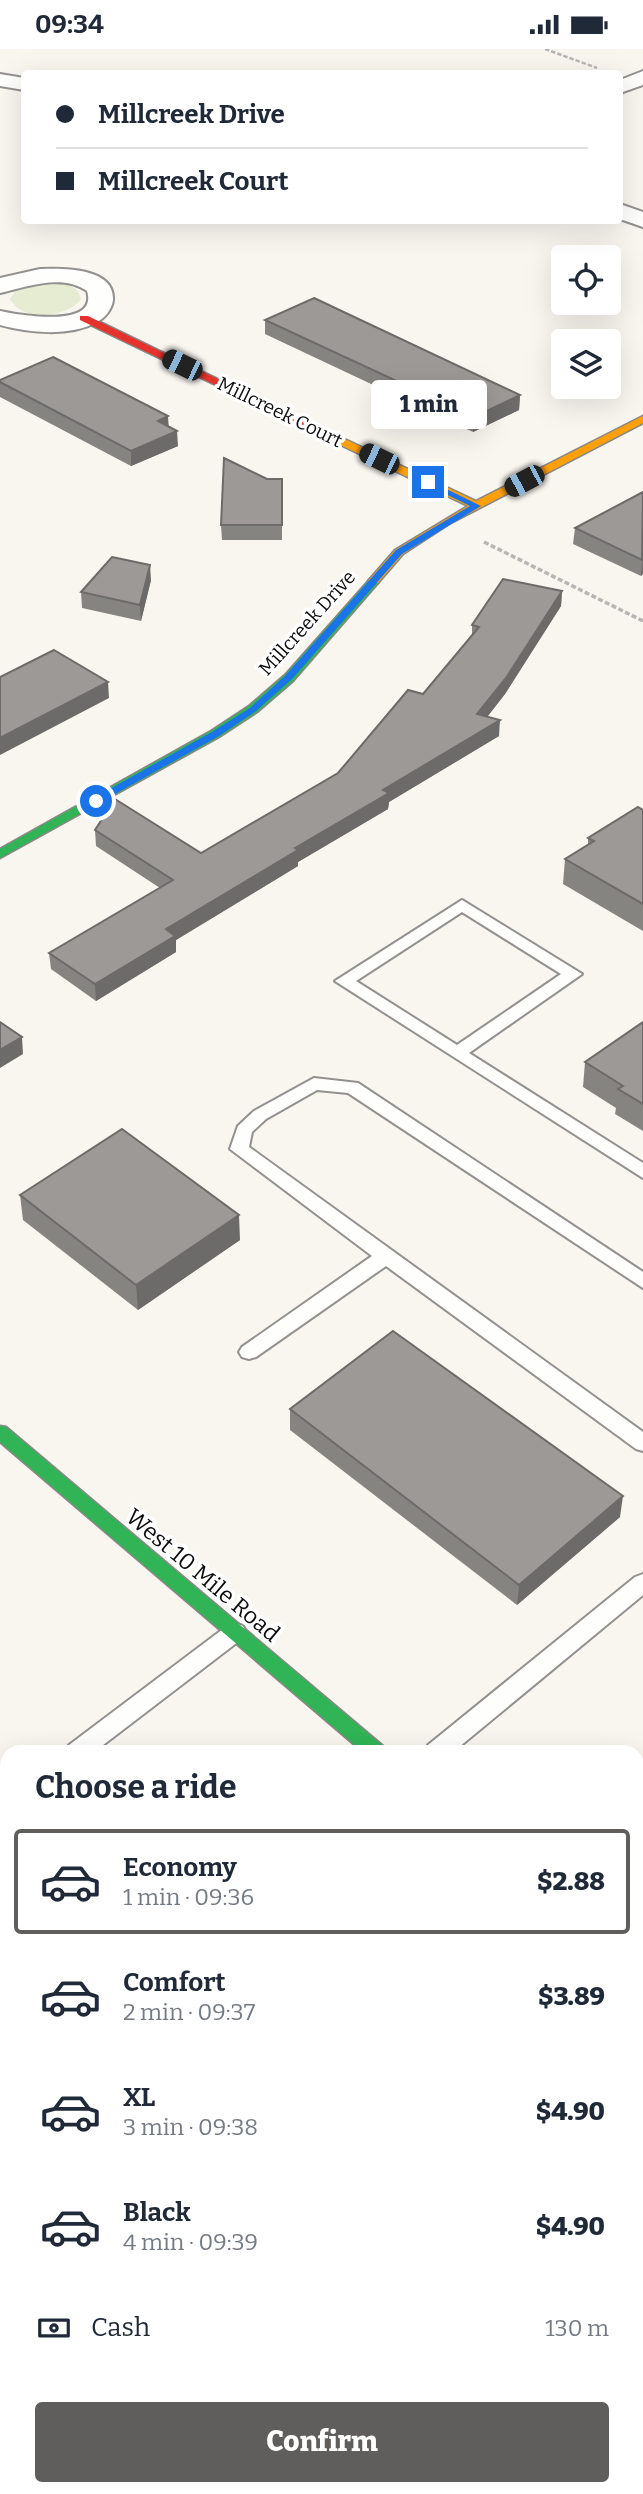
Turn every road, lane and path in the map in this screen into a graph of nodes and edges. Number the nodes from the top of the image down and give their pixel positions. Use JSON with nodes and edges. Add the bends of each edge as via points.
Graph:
{"nodes":[{"id":1,"x":545,"y":49,"type":"edge"},
{"id":2,"x":608,"y":70,"type":"edge"},
{"id":3,"x":623,"y":73,"type":"edge"},
{"id":4,"x":642,"y":77,"type":"edge"},
{"id":5,"x":0,"y":80,"type":"edge"},
{"id":6,"x":21,"y":84,"type":"edge"},
{"id":7,"x":623,"y":86,"type":"edge"},
{"id":8,"x":623,"y":212,"type":"edge"},
{"id":9,"x":643,"y":221,"type":"edge"},
{"id":10,"x":0,"y":286,"type":"edge"},
{"id":11,"x":0,"y":318,"type":"edge"},
{"id":12,"x":84,"y":318,"type":"junction"},
{"id":13,"x":643,"y":419,"type":"edge"},
{"id":14,"x":477,"y":506,"type":"junction"},
{"id":15,"x":445,"y":522,"type":"junction"},
{"id":16,"x":643,"y":621,"type":"edge"},
{"id":17,"x":0,"y":855,"type":"edge"},
{"id":18,"x":457,"y":1053,"type":"junction"},
{"id":19,"x":643,"y":1172,"type":"edge"},
{"id":20,"x":386,"y":1256,"type":"junction"},
{"id":21,"x":643,"y":1281,"type":"edge"},
{"id":22,"x":249,"y":1353,"type":"dead end"},
{"id":23,"x":0,"y":1432,"type":"edge"},
{"id":24,"x":643,"y":1443,"type":"edge"},
{"id":25,"x":643,"y":1583,"type":"edge"},
{"id":26,"x":235,"y":1632,"type":"junction"},
{"id":27,"x":86,"y":1745,"type":"edge"},
{"id":28,"x":368,"y":1745,"type":"edge"},
{"id":29,"x":445,"y":1745,"type":"edge"}],
"edges":[{"from":1,"to":2,"type":"path"},
{"from":3,"to":4,"type":"path"},
{"from":4,"to":7,"type":"street"},
{"from":5,"to":6,"type":"street"},
{"from":8,"to":9,"type":"street"},
{"from":10,"to":12,"type":"street","via":[[41,275],[88,282],[102,296],[101,304]]},
{"from":11,"to":12,"type":"street","via":[[50,326]]},
{"from":12,"to":14,"type":"street","name":"Millcreek Court"},
{"from":13,"to":14,"type":"street","name":"Millcreek Drive"},
{"from":14,"to":15,"type":"street","name":"Millcreek Drive"},
{"from":15,"to":16,"type":"path"},
{"from":15,"to":17,"type":"street","name":"Millcreek Drive","via":[[399,552],[289,678],[253,709]]},
{"from":18,"to":18,"type":"lane","via":[[344,981],[462,905],[573,974]]},
{"from":18,"to":19,"type":"lane"},
{"from":20,"to":21,"type":"lane","via":[[239,1149],[244,1131],[260,1115],[314,1084],[352,1087]]},
{"from":20,"to":22,"type":"lane"},
{"from":20,"to":24,"type":"lane"},
{"from":23,"to":26,"type":"street","name":"West 10 Mile Road"},
{"from":25,"to":29,"type":"lane"},
{"from":26,"to":27,"type":"lane"},
{"from":26,"to":28,"type":"street","name":"West 10 Mile Road"}]}
